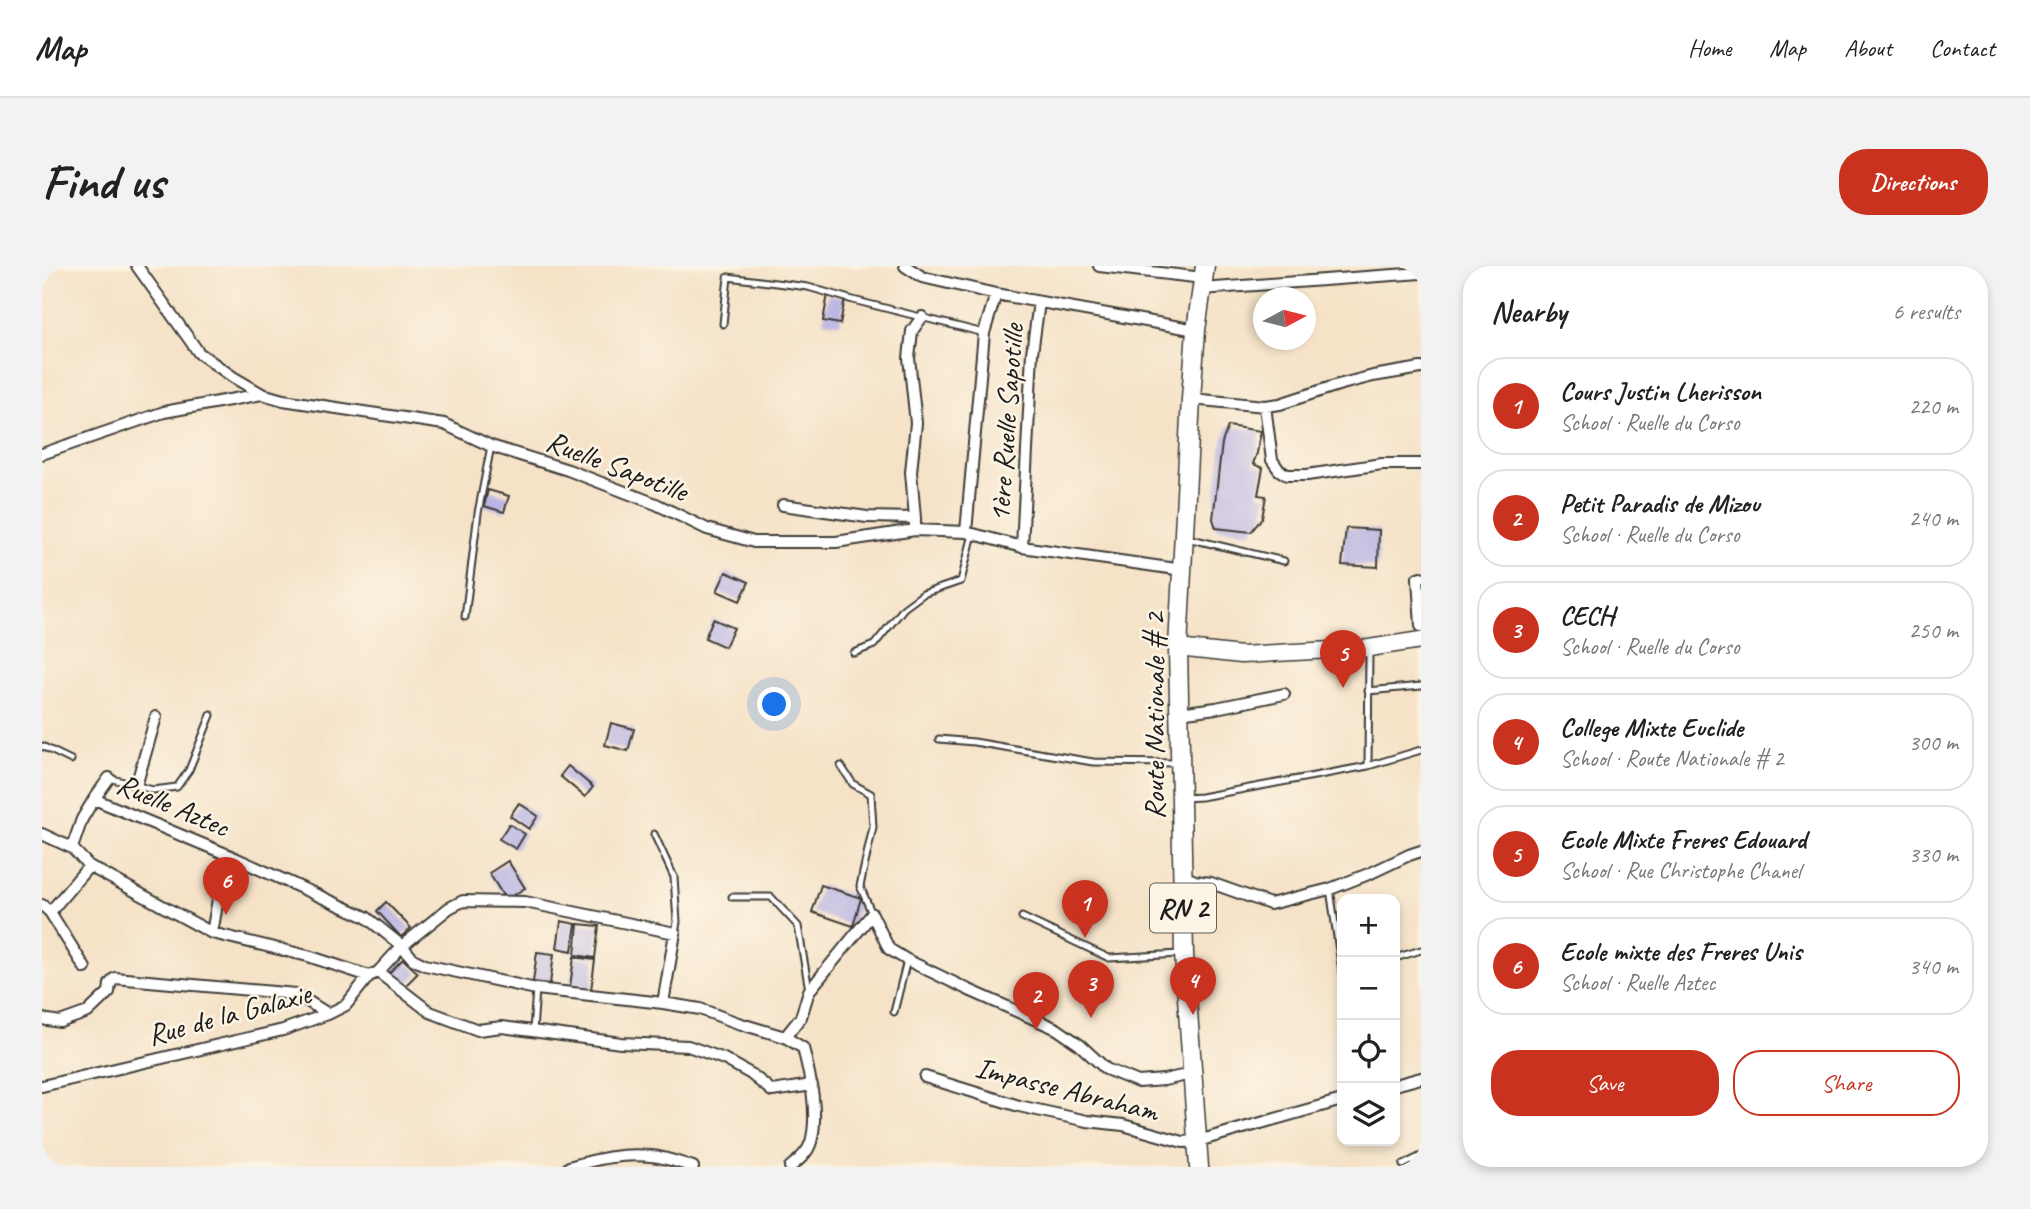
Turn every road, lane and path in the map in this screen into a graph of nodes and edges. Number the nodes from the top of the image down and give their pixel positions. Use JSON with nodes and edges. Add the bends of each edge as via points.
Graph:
{"nodes":[{"id":1,"x":137,"y":266,"type":"edge"},
{"id":2,"x":905,"y":266,"type":"edge"},
{"id":3,"x":1099,"y":266,"type":"edge"},
{"id":4,"x":1421,"y":273,"type":"edge"},
{"id":5,"x":1203,"y":277,"type":"edge"},
{"id":6,"x":996,"y":294,"type":"junction"},
{"id":7,"x":1039,"y":302,"type":"junction"},
{"id":8,"x":922,"y":317,"type":"junction"},
{"id":9,"x":723,"y":324,"type":"dead end"},
{"id":10,"x":1196,"y":330,"type":"junction"},
{"id":11,"x":984,"y":333,"type":"junction"},
{"id":12,"x":1421,"y":368,"type":"edge"},
{"id":13,"x":262,"y":394,"type":"junction"},
{"id":14,"x":1191,"y":399,"type":"junction"},
{"id":15,"x":1265,"y":406,"type":"junction"},
{"id":16,"x":491,"y":446,"type":"junction"},
{"id":17,"x":42,"y":454,"type":"edge"},
{"id":18,"x":1421,"y":464,"type":"edge"},
{"id":19,"x":783,"y":505,"type":"dead end"},
{"id":20,"x":915,"y":524,"type":"junction"},
{"id":21,"x":970,"y":533,"type":"junction"},
{"id":22,"x":1184,"y":537,"type":"junction"},
{"id":23,"x":1022,"y":547,"type":"junction"},
{"id":24,"x":1284,"y":561,"type":"dead end"},
{"id":25,"x":1184,"y":570,"type":"junction"},
{"id":26,"x":1421,"y":577,"type":"edge"},
{"id":27,"x":465,"y":617,"type":"dead end"},
{"id":28,"x":1421,"y":626,"type":"edge"},
{"id":29,"x":1421,"y":640,"type":"edge"},
{"id":30,"x":1178,"y":648,"type":"junction"},
{"id":31,"x":1369,"y":648,"type":"junction"},
{"id":32,"x":854,"y":653,"type":"dead end"},
{"id":33,"x":1421,"y":686,"type":"edge"},
{"id":34,"x":1368,"y":691,"type":"junction"},
{"id":35,"x":1284,"y":694,"type":"dead end"},
{"id":36,"x":1179,"y":713,"type":"junction"},
{"id":37,"x":211,"y":715,"type":"dead end"},
{"id":38,"x":156,"y":718,"type":"dead end"},
{"id":39,"x":939,"y":739,"type":"dead end"},
{"id":40,"x":42,"y":746,"type":"edge"},
{"id":41,"x":1421,"y":750,"type":"edge"},
{"id":42,"x":71,"y":760,"type":"dead end"},
{"id":43,"x":1179,"y":764,"type":"junction"},
{"id":44,"x":841,"y":766,"type":"dead end"},
{"id":45,"x":1368,"y":766,"type":"junction"},
{"id":46,"x":110,"y":778,"type":"joint"},
{"id":47,"x":136,"y":786,"type":"junction"},
{"id":48,"x":1181,"y":798,"type":"junction"},
{"id":49,"x":94,"y":799,"type":"junction"},
{"id":50,"x":42,"y":834,"type":"edge"},
{"id":51,"x":654,"y":834,"type":"dead end"},
{"id":52,"x":72,"y":848,"type":"junction"},
{"id":53,"x":1421,"y":851,"type":"edge"},
{"id":54,"x":226,"y":854,"type":"junction"},
{"id":55,"x":89,"y":866,"type":"junction"},
{"id":56,"x":1182,"y":874,"type":"junction"},
{"id":57,"x":1331,"y":889,"type":"junction"},
{"id":58,"x":732,"y":897,"type":"dead end"},
{"id":59,"x":46,"y":909,"type":"edge"},
{"id":60,"x":872,"y":914,"type":"junction"},
{"id":61,"x":1023,"y":917,"type":"dead end"},
{"id":62,"x":212,"y":933,"type":"junction"},
{"id":63,"x":675,"y":933,"type":"junction"},
{"id":64,"x":402,"y":946,"type":"junction"},
{"id":65,"x":1421,"y":950,"type":"edge"},
{"id":66,"x":1184,"y":954,"type":"junction"},
{"id":67,"x":1340,"y":957,"type":"edge"},
{"id":68,"x":1398,"y":957,"type":"edge"},
{"id":69,"x":907,"y":961,"type":"junction"},
{"id":70,"x":85,"y":968,"type":"dead end"},
{"id":71,"x":373,"y":974,"type":"junction"},
{"id":72,"x":536,"y":989,"type":"junction"},
{"id":73,"x":810,"y":991,"type":"junction"},
{"id":74,"x":663,"y":1003,"type":"junction"},
{"id":75,"x":894,"y":1012,"type":"dead end"},
{"id":76,"x":328,"y":1014,"type":"junction"},
{"id":77,"x":42,"y":1019,"type":"edge"},
{"id":78,"x":533,"y":1031,"type":"junction"},
{"id":79,"x":785,"y":1037,"type":"junction"},
{"id":80,"x":1191,"y":1074,"type":"junction"},
{"id":81,"x":925,"y":1077,"type":"dead end"},
{"id":82,"x":1421,"y":1078,"type":"edge"},
{"id":83,"x":1400,"y":1084,"type":"edge"},
{"id":84,"x":812,"y":1085,"type":"junction"},
{"id":85,"x":42,"y":1086,"type":"edge"},
{"id":86,"x":1337,"y":1101,"type":"edge"},
{"id":87,"x":1198,"y":1141,"type":"junction"},
{"id":88,"x":1421,"y":1156,"type":"edge"},
{"id":89,"x":1403,"y":1165,"type":"dead end"},
{"id":90,"x":569,"y":1167,"type":"edge"},
{"id":91,"x":693,"y":1167,"type":"edge"},
{"id":92,"x":790,"y":1167,"type":"edge"},
{"id":93,"x":1199,"y":1167,"type":"edge"}],
"edges":[{"from":1,"to":13,"type":"street","via":[[200,353]]},
{"from":2,"to":6,"type":"street","via":[[922,276]]},
{"from":3,"to":5,"type":"street"},
{"from":4,"to":5,"type":"street"},
{"from":5,"to":10,"type":"main road","name":"Route Nationale # 2","number":"RN 2"},
{"from":6,"to":7,"type":"street"},
{"from":6,"to":11,"type":"street"},
{"from":7,"to":10,"type":"street"},
{"from":7,"to":23,"type":"street","name":"1ère Ruelle Sapotille"},
{"from":8,"to":9,"type":"lane","via":[[807,287],[728,277]]},
{"from":8,"to":11,"type":"lane"},
{"from":8,"to":20,"type":"street","via":[[912,331],[909,358],[916,423],[911,471]]},
{"from":10,"to":14,"type":"main road","name":"Route Nationale # 2","number":"RN 2"},
{"from":11,"to":21,"type":"street"},
{"from":12,"to":15,"type":"street","via":[[1373,376]]},
{"from":13,"to":16,"type":"street","name":"Ruelle Sapotille","via":[[444,424]]},
{"from":13,"to":17,"type":"street","name":"Ruelle Sapotille","via":[[164,412]]},
{"from":14,"to":15,"type":"street"},
{"from":14,"to":22,"type":"main road","name":"Route Nationale # 2","number":"RN 2"},
{"from":15,"to":18,"type":"street","via":[[1272,460],[1287,475]]},
{"from":16,"to":20,"type":"street","name":"Ruelle Sapotille","via":[[581,475],[707,529],[754,542],[836,542]]},
{"from":16,"to":27,"type":"lane"},
{"from":19,"to":20,"type":"street"},
{"from":20,"to":21,"type":"street","name":"Ruelle Sapotille"},
{"from":21,"to":23,"type":"street","name":"Ruelle Sapotille"},
{"from":21,"to":32,"type":"lane","via":[[961,580],[923,594],[904,608],[874,645]]},
{"from":22,"to":24,"type":"lane"},
{"from":22,"to":25,"type":"main road","name":"Route Nationale # 2","number":"RN 2"},
{"from":23,"to":25,"type":"street","name":"Ruelle Sapotille"},
{"from":25,"to":30,"type":"main road","name":"Route Nationale # 2","number":"RN 2"},
{"from":26,"to":28,"type":"street"},
{"from":29,"to":31,"type":"street"},
{"from":30,"to":31,"type":"street","via":[[1241,655]]},
{"from":30,"to":36,"type":"main road","name":"Route Nationale # 2","number":"RN 2"},
{"from":31,"to":34,"type":"lane"},
{"from":33,"to":34,"type":"lane"},
{"from":34,"to":45,"type":"lane"},
{"from":35,"to":36,"type":"street"},
{"from":36,"to":43,"type":"main road","name":"Route Nationale # 2","number":"RN 2"},
{"from":37,"to":47,"type":"lane","via":[[189,770],[177,787],[153,790]]},
{"from":38,"to":47,"type":"street"},
{"from":39,"to":43,"type":"lane","via":[[1093,762]]},
{"from":40,"to":42,"type":"lane"},
{"from":41,"to":45,"type":"lane"},
{"from":43,"to":48,"type":"main road","name":"Route Nationale # 2","number":"RN 2"},
{"from":44,"to":60,"type":"lane","via":[[853,783],[871,794],[873,827],[860,886]]},
{"from":45,"to":48,"type":"lane"},
{"from":46,"to":47,"type":"lane"},
{"from":46,"to":49,"type":"street","name":"Ruelle Aztec"},
{"from":48,"to":56,"type":"main road","name":"Route Nationale # 2","number":"RN 2"},
{"from":49,"to":52,"type":"street"},
{"from":49,"to":54,"type":"street","name":"Ruelle Aztec"},
{"from":50,"to":52,"type":"street"},
{"from":51,"to":63,"type":"lane","via":[[674,877]]},
{"from":52,"to":55,"type":"street"},
{"from":53,"to":57,"type":"street"},
{"from":54,"to":62,"type":"street"},
{"from":54,"to":64,"type":"street","name":"Ruelle Aztec","via":[[366,917]]},
{"from":55,"to":59,"type":"street"},
{"from":55,"to":62,"type":"street"},
{"from":56,"to":57,"type":"street","via":[[1270,904]]},
{"from":56,"to":66,"type":"main road","name":"Route Nationale # 2","number":"RN 2"},
{"from":57,"to":67,"type":"lane"},
{"from":58,"to":73,"type":"lane","via":[[771,897],[798,926]]},
{"from":59,"to":70,"type":"street"},
{"from":60,"to":69,"type":"street","via":[[890,949]]},
{"from":60,"to":73,"type":"street"},
{"from":61,"to":66,"type":"lane","via":[[1109,958]]},
{"from":62,"to":71,"type":"street"},
{"from":63,"to":64,"type":"street","name":"Rue de la Galaxie","via":[[525,902],[463,901]]},
{"from":63,"to":74,"type":"street"},
{"from":64,"to":71,"type":"street","name":"Rue de la Galaxie"},
{"from":64,"to":72,"type":"street","name":"Ruelle Aztec","via":[[425,965]]},
{"from":65,"to":68,"type":"lane"},
{"from":66,"to":80,"type":"main road","name":"Route Nationale # 2","number":"RN 2"},
{"from":69,"to":75,"type":"lane"},
{"from":69,"to":80,"type":"street","via":[[1057,1029],[1106,1069],[1138,1082]]},
{"from":71,"to":76,"type":"street","name":"Rue de la Galaxie","via":[[346,1005]]},
{"from":71,"to":78,"type":"street","via":[[430,1012],[478,1030]]},
{"from":72,"to":74,"type":"street","name":"Ruelle Aztec"},
{"from":72,"to":78,"type":"lane"},
{"from":73,"to":79,"type":"street","via":[[801,1017]]},
{"from":74,"to":79,"type":"street","name":"Ruelle Aztec","via":[[701,1009]]},
{"from":76,"to":77,"type":"street","via":[[296,994],[115,978],[110,992],[88,1012],[60,1023]]},
{"from":76,"to":85,"type":"street","name":"Rue de la Galaxie","via":[[283,1030]]},
{"from":78,"to":84,"type":"street","via":[[688,1046],[724,1059],[772,1091]]},
{"from":79,"to":84,"type":"street","via":[[803,1048]]},
{"from":80,"to":87,"type":"main road","name":"Route Nationale # 2","number":"RN 2"},
{"from":81,"to":87,"type":"street","name":"Impasse Abraham","via":[[1019,1106],[1123,1125],[1183,1142]]},
{"from":82,"to":83,"type":"street"},
{"from":84,"to":92,"type":"street","via":[[817,1133]]},
{"from":86,"to":87,"type":"street"},
{"from":87,"to":93,"type":"main road","name":"Route Nationale # 2","number":"RN 2"},
{"from":88,"to":89,"type":"lane"},
{"from":90,"to":91,"type":"street","via":[[596,1158],[626,1156],[653,1156]]}]}
